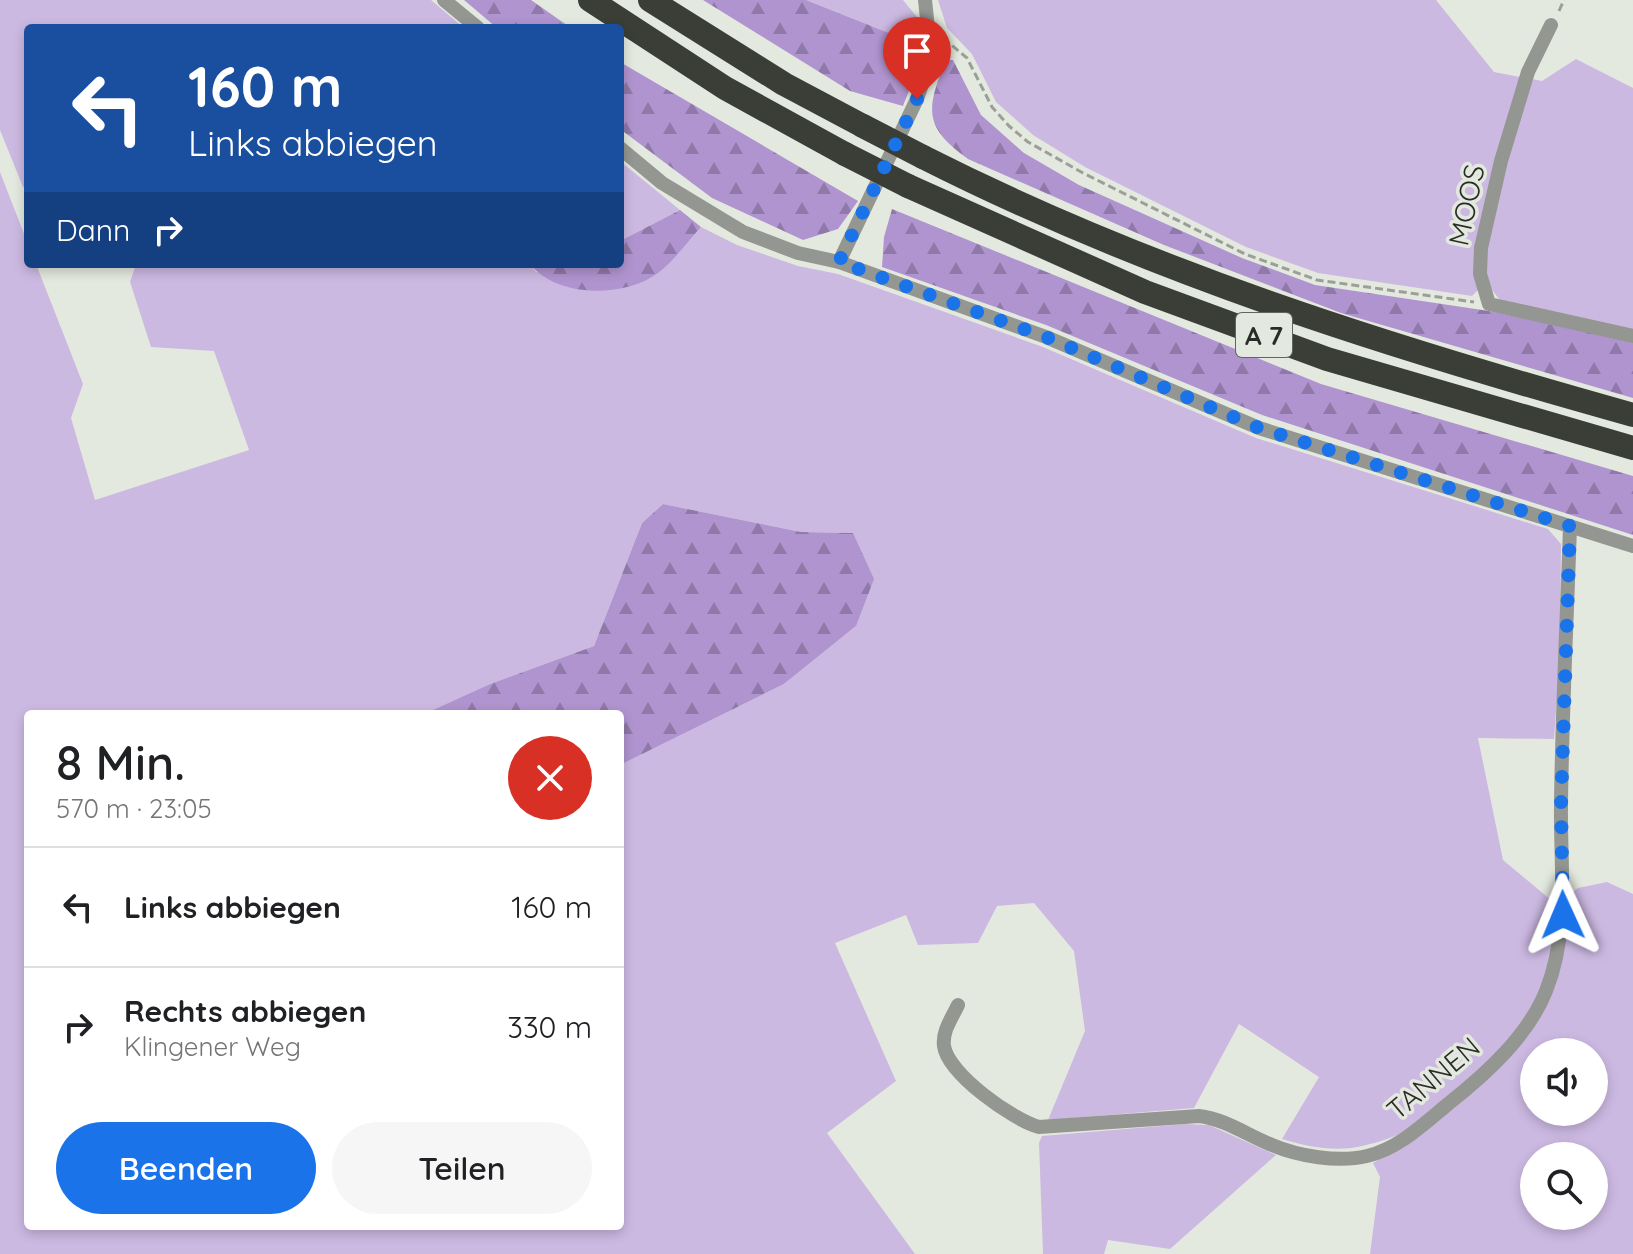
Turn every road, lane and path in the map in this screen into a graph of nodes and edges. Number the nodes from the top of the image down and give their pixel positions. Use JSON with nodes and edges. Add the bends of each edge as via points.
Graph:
{"nodes":[{"id":1,"x":444,"y":0,"type":"edge"},
{"id":2,"x":590,"y":0,"type":"edge"},
{"id":3,"x":650,"y":0,"type":"edge"},
{"id":4,"x":925,"y":0,"type":"edge"},
{"id":5,"x":473,"y":24,"type":"edge"},
{"id":6,"x":1551,"y":25,"type":"dead end"},
{"id":7,"x":929,"y":30,"type":"junction"},
{"id":8,"x":624,"y":151,"type":"edge"},
{"id":9,"x":839,"y":262,"type":"junction"},
{"id":10,"x":1489,"y":304,"type":"junction"},
{"id":11,"x":1633,"y":336,"type":"edge"},
{"id":12,"x":1633,"y":415,"type":"edge"},
{"id":13,"x":1633,"y":448,"type":"edge"},
{"id":14,"x":1570,"y":526,"type":"junction"},
{"id":15,"x":1633,"y":546,"type":"edge"},
{"id":16,"x":958,"y":1005,"type":"dead end"}],
"edges":[{"from":1,"to":5,"type":"street"},
{"from":2,"to":13,"type":"highway","number":"A 7","bridge":true,"via":[[725,88],[845,154],[1145,292],[1327,359]]},
{"from":3,"to":12,"type":"highway","number":"A 7","bridge":true,"via":[[784,84],[1066,226],[1338,329]]},
{"from":4,"to":7,"type":"street"},
{"from":6,"to":10,"type":"street","name":"MOOS","via":[[1528,72],[1481,248],[1480,274]]},
{"from":7,"to":9,"type":"street","via":[[928,67],[917,99]]},
{"from":7,"to":10,"type":"path","via":[[967,58],[992,107],[1028,142],[1245,254],[1317,280]]},
{"from":8,"to":9,"type":"street","via":[[662,183],[743,232]]},
{"from":9,"to":14,"type":"street","via":[[1046,337],[1259,428]]},
{"from":10,"to":11,"type":"street"},
{"from":14,"to":15,"type":"street"},
{"from":14,"to":16,"type":"street","name":"TANNEN","via":[[1563,915],[1557,958],[1525,1029],[1463,1093],[1409,1136],[1367,1156],[1318,1157],[1199,1116],[1039,1127],[1023,1123],[947,1056],[944,1033]]}]}
